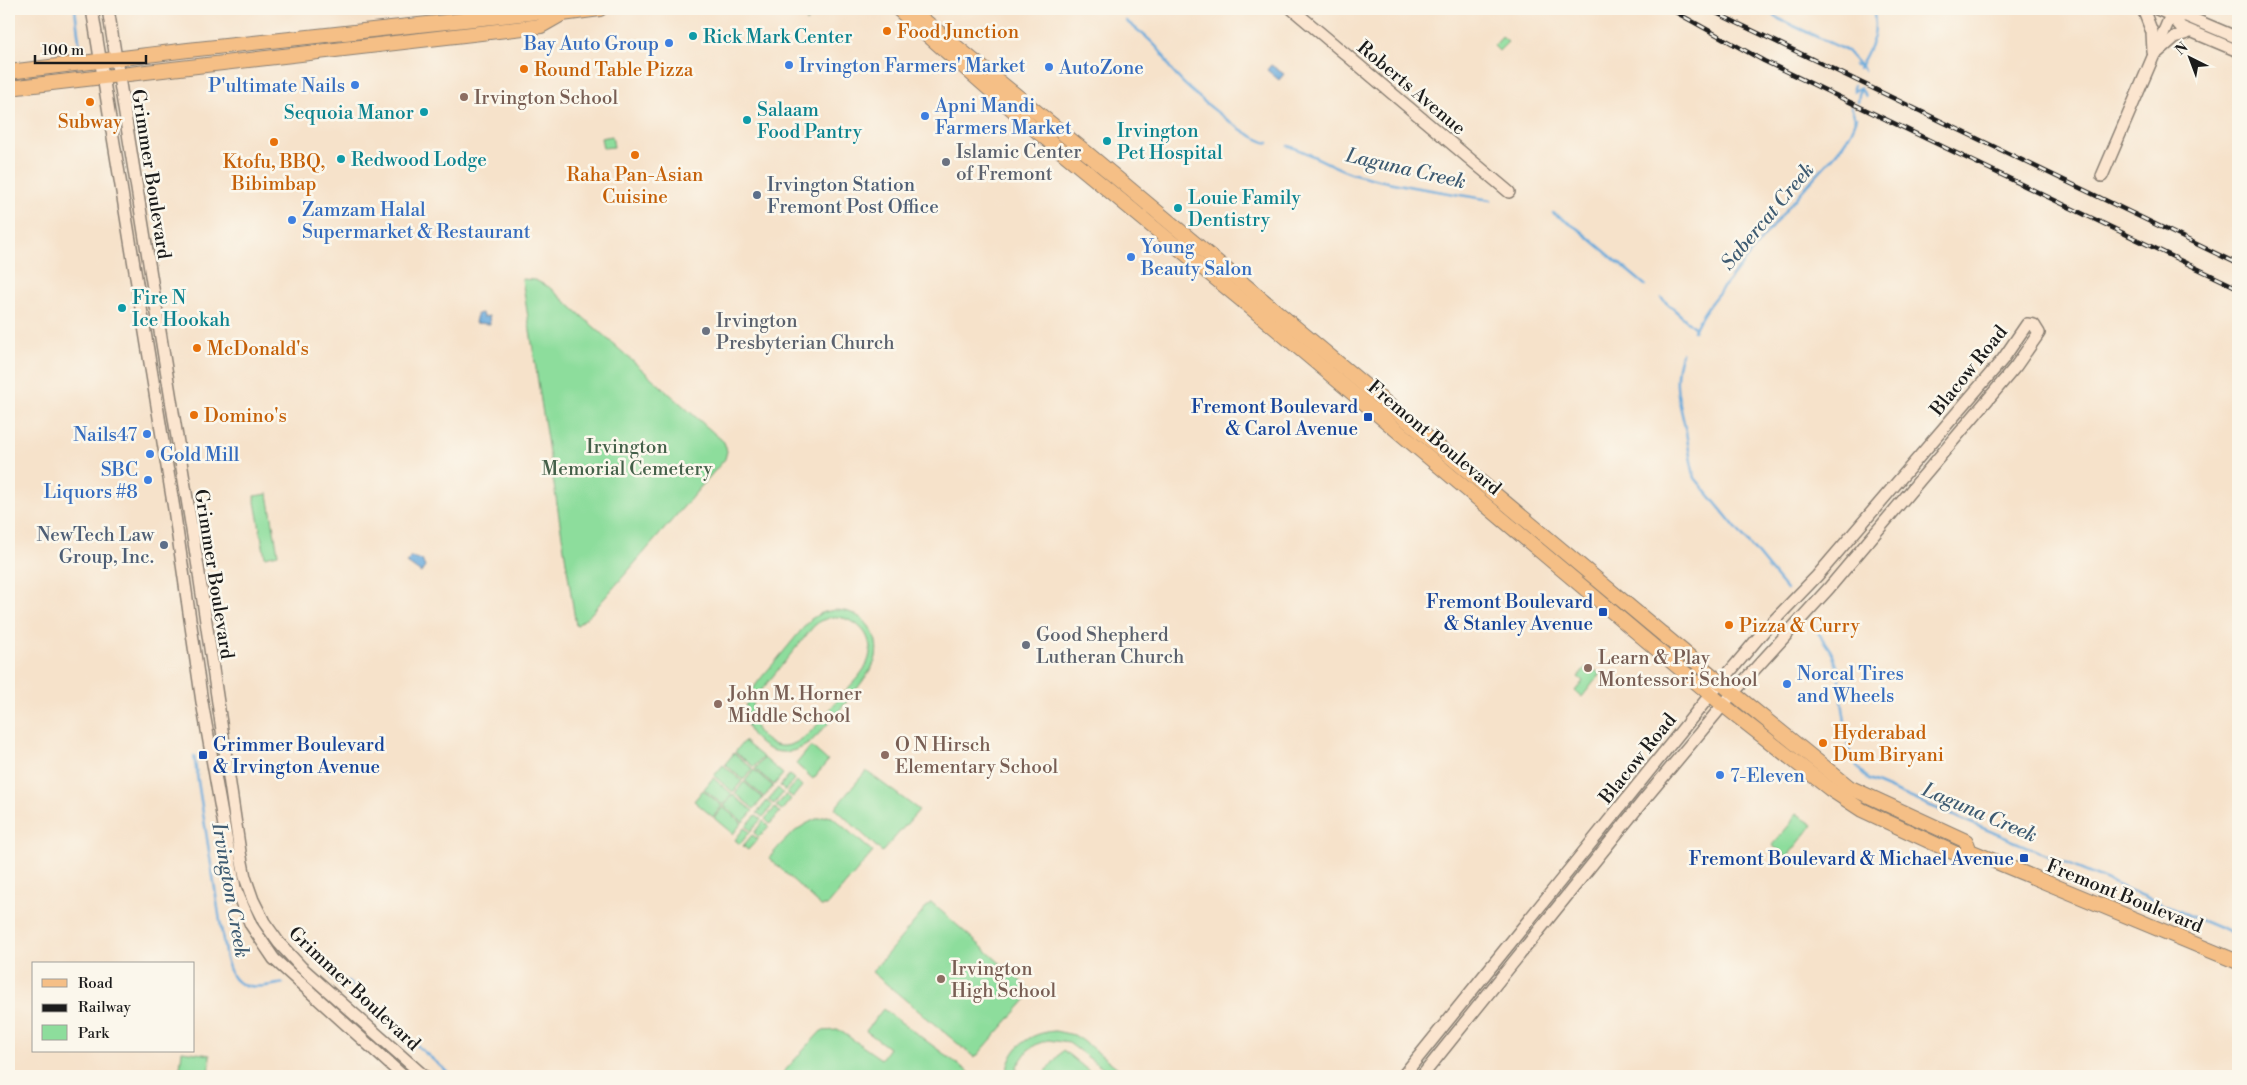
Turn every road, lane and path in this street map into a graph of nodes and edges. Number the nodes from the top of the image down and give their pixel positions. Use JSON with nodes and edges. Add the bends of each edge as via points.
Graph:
{"nodes":[{"id":1,"x":92,"y":9,"type":"edge"},
{"id":2,"x":108,"y":9,"type":"edge"},
{"id":3,"x":600,"y":9,"type":"edge"},
{"id":4,"x":898,"y":9,"type":"edge"},
{"id":5,"x":1292,"y":9,"type":"edge"},
{"id":6,"x":2143,"y":9,"type":"edge"},
{"id":7,"x":2156,"y":9,"type":"edge"},
{"id":8,"x":912,"y":10,"type":"edge"},
{"id":9,"x":562,"y":14,"type":"junction"},
{"id":10,"x":2171,"y":15,"type":"junction"},
{"id":11,"x":2190,"y":32,"type":"junction"},
{"id":12,"x":2238,"y":38,"type":"edge"},
{"id":13,"x":2238,"y":51,"type":"edge"},
{"id":14,"x":2153,"y":56,"type":"junction"},
{"id":15,"x":115,"y":59,"type":"junction"},
{"id":16,"x":99,"y":60,"type":"junction"},
{"id":17,"x":9,"y":72,"type":"edge"},
{"id":18,"x":118,"y":74,"type":"junction"},
{"id":19,"x":102,"y":76,"type":"junction"},
{"id":20,"x":9,"y":88,"type":"edge"},
{"id":21,"x":2102,"y":176,"type":"dead end"},
{"id":22,"x":1509,"y":192,"type":"dead end"},
{"id":23,"x":1721,"y":682,"type":"junction"},
{"id":24,"x":1733,"y":693,"type":"junction"},
{"id":25,"x":1711,"y":694,"type":"junction"},
{"id":26,"x":1723,"y":705,"type":"junction"},
{"id":27,"x":1970,"y":851,"type":"junction"},
{"id":28,"x":2238,"y":962,"type":"edge"},
{"id":29,"x":404,"y":1076,"type":"edge"},
{"id":30,"x":424,"y":1076,"type":"edge"},
{"id":31,"x":1403,"y":1076,"type":"edge"},
{"id":32,"x":1422,"y":1076,"type":"edge"}],
"edges":[{"from":1,"to":16,"type":"main road","name":"Grimmer Boulevard"},
{"from":2,"to":15,"type":"main road","name":"Grimmer Boulevard"},
{"from":3,"to":9,"type":"main road"},
{"from":4,"to":25,"type":"main road","name":"Fremont Boulevard","via":[[1038,132]]},
{"from":5,"to":22,"type":"main road","name":"Roberts Avenue"},
{"from":6,"to":14,"type":"main road","via":[[2152,32]]},
{"from":7,"to":10,"type":"main road"},
{"from":8,"to":23,"type":"main road","name":"Fremont Boulevard"},
{"from":9,"to":15,"type":"main road","via":[[538,12]]},
{"from":9,"to":18,"type":"main road","via":[[541,26]]},
{"from":10,"to":11,"type":"main road"},
{"from":10,"to":12,"type":"main road","via":[[2186,16]]},
{"from":10,"to":14,"type":"main road"},
{"from":11,"to":13,"type":"main road"},
{"from":11,"to":14,"type":"main road","via":[[2169,41]]},
{"from":14,"to":21,"type":"main road"},
{"from":15,"to":16,"type":"main road"},
{"from":15,"to":18,"type":"main road","name":"Grimmer Boulevard"},
{"from":16,"to":17,"type":"main road"},
{"from":16,"to":19,"type":"main road","name":"Grimmer Boulevard"},
{"from":18,"to":19,"type":"main road"},
{"from":18,"to":30,"type":"main road","name":"Grimmer Boulevard","via":[[198,567],[240,852],[248,885],[264,922],[290,956]]},
{"from":19,"to":20,"type":"main road"},
{"from":19,"to":29,"type":"main road","name":"Grimmer Boulevard","via":[[174,509],[202,702],[235,888],[250,925],[274,959]]},
{"from":23,"to":24,"type":"main road","name":"Fremont Boulevard"},
{"from":23,"to":24,"type":"main road","name":"Blacow Road","via":[[2004,359],[2028,324],[2034,325],[2038,333],[2016,366],[1829,588]]},
{"from":23,"to":25,"type":"main road","name":"Blacow Road"},
{"from":24,"to":26,"type":"main road","name":"Blacow Road"},
{"from":24,"to":27,"type":"main road","name":"Fremont Boulevard","via":[[1849,787],[1966,842]]},
{"from":25,"to":26,"type":"main road","name":"Fremont Boulevard"},
{"from":25,"to":31,"type":"main road","name":"Blacow Road"},
{"from":26,"to":27,"type":"main road","name":"Fremont Boulevard","via":[[1830,789],[1862,810],[1961,856]]},
{"from":26,"to":32,"type":"main road","name":"Blacow Road"},
{"from":27,"to":28,"type":"main road","name":"Fremont Boulevard"}]}
